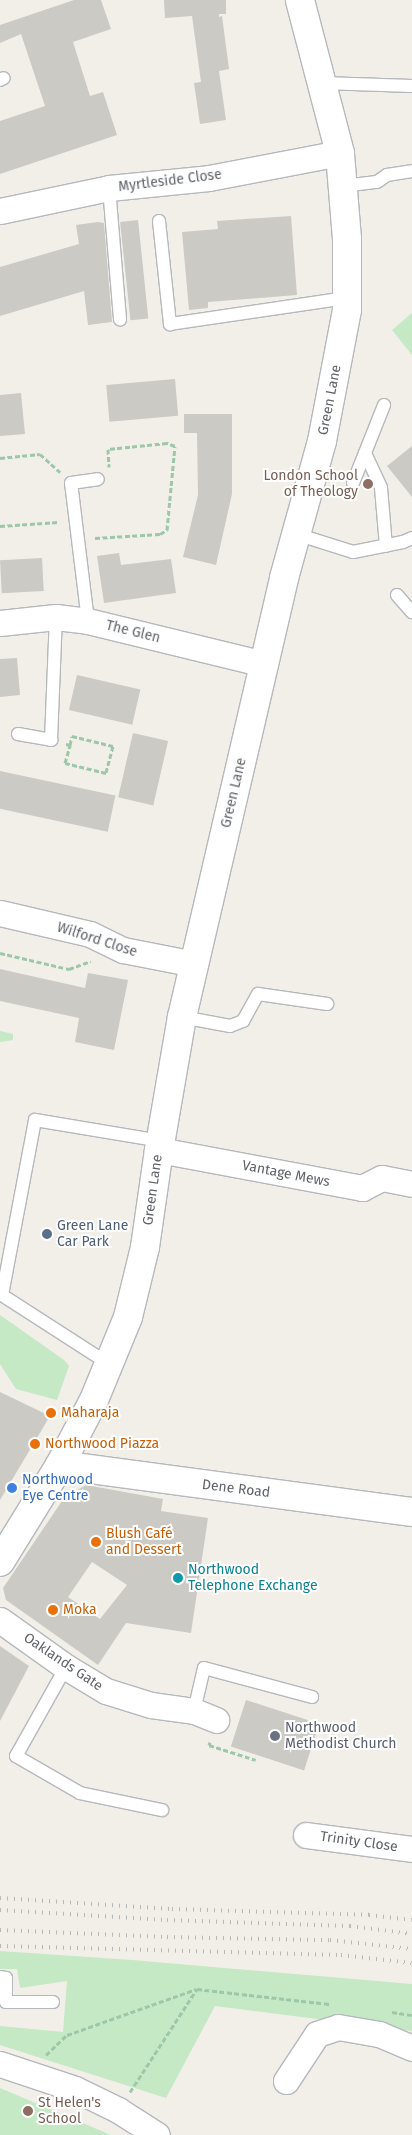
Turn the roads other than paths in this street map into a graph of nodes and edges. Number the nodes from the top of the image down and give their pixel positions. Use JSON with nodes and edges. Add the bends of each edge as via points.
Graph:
{"nodes":[{"id":1,"x":300,"y":0,"type":"edge"},
{"id":2,"x":322,"y":83,"type":"junction"},
{"id":3,"x":412,"y":86,"type":"edge"},
{"id":4,"x":340,"y":153,"type":"junction"},
{"id":5,"x":412,"y":172,"type":"edge"},
{"id":6,"x":343,"y":186,"type":"junction"},
{"id":7,"x":109,"y":188,"type":"junction"},
{"id":8,"x":0,"y":211,"type":"edge"},
{"id":9,"x":160,"y":221,"type":"dead end"},
{"id":10,"x":347,"y":298,"type":"junction"},
{"id":11,"x":120,"y":320,"type":"dead end"},
{"id":12,"x":384,"y":405,"type":"dead end"},
{"id":13,"x":365,"y":453,"type":"junction"},
{"id":14,"x":98,"y":479,"type":"road end"},
{"id":15,"x":353,"y":482,"type":"dead end"},
{"id":16,"x":296,"y":534,"type":"junction"},
{"id":17,"x":412,"y":538,"type":"edge"},
{"id":18,"x":386,"y":546,"type":"junction"},
{"id":19,"x":397,"y":595,"type":"dead end"},
{"id":20,"x":412,"y":612,"type":"edge"},
{"id":21,"x":56,"y":617,"type":"junction"},
{"id":22,"x":0,"y":622,"type":"edge"},
{"id":23,"x":88,"y":622,"type":"junction"},
{"id":24,"x":265,"y":664,"type":"junction"},
{"id":25,"x":18,"y":734,"type":"dead end"},
{"id":26,"x":0,"y":913,"type":"edge"},
{"id":27,"x":195,"y":964,"type":"junction"},
{"id":28,"x":327,"y":1004,"type":"dead end"},
{"id":29,"x":182,"y":1017,"type":"junction"},
{"id":30,"x":160,"y":1145,"type":"junction"},
{"id":31,"x":412,"y":1184,"type":"edge"},
{"id":32,"x":109,"y":1364,"type":"junction"},
{"id":33,"x":60,"y":1465,"type":"junction"},
{"id":34,"x":412,"y":1512,"type":"edge"},
{"id":35,"x":1,"y":1557,"type":"edge"},
{"id":36,"x":0,"y":1620,"type":"edge"},
{"id":37,"x":66,"y":1667,"type":"junction"},
{"id":38,"x":312,"y":1697,"type":"dead end"},
{"id":39,"x":205,"y":1715,"type":"joint"},
{"id":40,"x":162,"y":1810,"type":"dead end"},
{"id":41,"x":306,"y":1835,"type":"dead end"},
{"id":42,"x":412,"y":1849,"type":"edge"},
{"id":43,"x":0,"y":1978,"type":"edge"},
{"id":44,"x":53,"y":2002,"type":"dead end"},
{"id":45,"x":412,"y":2048,"type":"edge"},
{"id":46,"x":0,"y":2064,"type":"edge"},
{"id":47,"x":286,"y":2080,"type":"dead end"},
{"id":48,"x":157,"y":2135,"type":"edge"}],
"edges":[{"from":1,"to":2,"type":"main road","name":"Green Lane"},
{"from":2,"to":3,"type":"lane"},
{"from":2,"to":4,"type":"main road","name":"Green Lane"},
{"from":4,"to":6,"type":"main road","name":"Green Lane"},
{"from":4,"to":7,"type":"street","name":"Myrtleside Close","via":[[209,178]]},
{"from":5,"to":6,"type":"lane","via":[[387,175],[377,182]]},
{"from":6,"to":10,"type":"main road","name":"Green Lane"},
{"from":7,"to":8,"type":"street","name":"Myrtleside Close"},
{"from":7,"to":11,"type":"lane"},
{"from":9,"to":10,"type":"lane","via":[[170,324]]},
{"from":10,"to":16,"type":"main road","name":"Green Lane","via":[[322,441]]},
{"from":12,"to":13,"type":"lane"},
{"from":13,"to":15,"type":"lane"},
{"from":13,"to":18,"type":"lane","via":[[382,488]]},
{"from":14,"to":23,"type":"lane","via":[[71,483]]},
{"from":16,"to":18,"type":"lane","via":[[353,552]]},
{"from":16,"to":24,"type":"main road","name":"Green Lane"},
{"from":17,"to":18,"type":"lane"},
{"from":19,"to":20,"type":"lane"},
{"from":21,"to":22,"type":"street","name":"The Glen"},
{"from":21,"to":23,"type":"street","name":"The Glen"},
{"from":21,"to":25,"type":"lane","via":[[51,740]]},
{"from":23,"to":24,"type":"street","name":"The Glen"},
{"from":24,"to":27,"type":"main road","name":"Green Lane"},
{"from":26,"to":27,"type":"street","name":"Wilford Close","via":[[90,934],[123,950]]},
{"from":27,"to":29,"type":"main road","name":"Green Lane"},
{"from":28,"to":29,"type":"lane","via":[[258,994],[243,1021],[230,1026]]},
{"from":29,"to":30,"type":"main road","name":"Green Lane"},
{"from":30,"to":31,"type":"street","name":"Vantage Mews","via":[[362,1188],[382,1178]]},
{"from":30,"to":32,"type":"main road","name":"Green Lane","via":[[143,1256],[128,1317]]},
{"from":30,"to":32,"type":"lane","via":[[124,1135],[35,1120],[2,1295]]},
{"from":32,"to":33,"type":"main road","name":"Green Lane"},
{"from":33,"to":34,"type":"main road","name":"Dene Road"},
{"from":33,"to":35,"type":"main road","name":"Green Lane"},
{"from":36,"to":37,"type":"street","name":"Oaklands Gate"},
{"from":37,"to":39,"type":"street","name":"Oaklands Gate","via":[[106,1691],[151,1705]]},
{"from":37,"to":40,"type":"lane","via":[[16,1756],[80,1793]]},
{"from":38,"to":39,"type":"lane","via":[[204,1668]]},
{"from":41,"to":42,"type":"street","name":"Trinity Close"},
{"from":43,"to":44,"type":"lane","via":[[6,1978],[6,2002]]},
{"from":45,"to":47,"type":"street","via":[[379,2034],[338,2027],[317,2034]]},
{"from":46,"to":48,"type":"street","via":[[75,2089],[118,2110]]}]}
